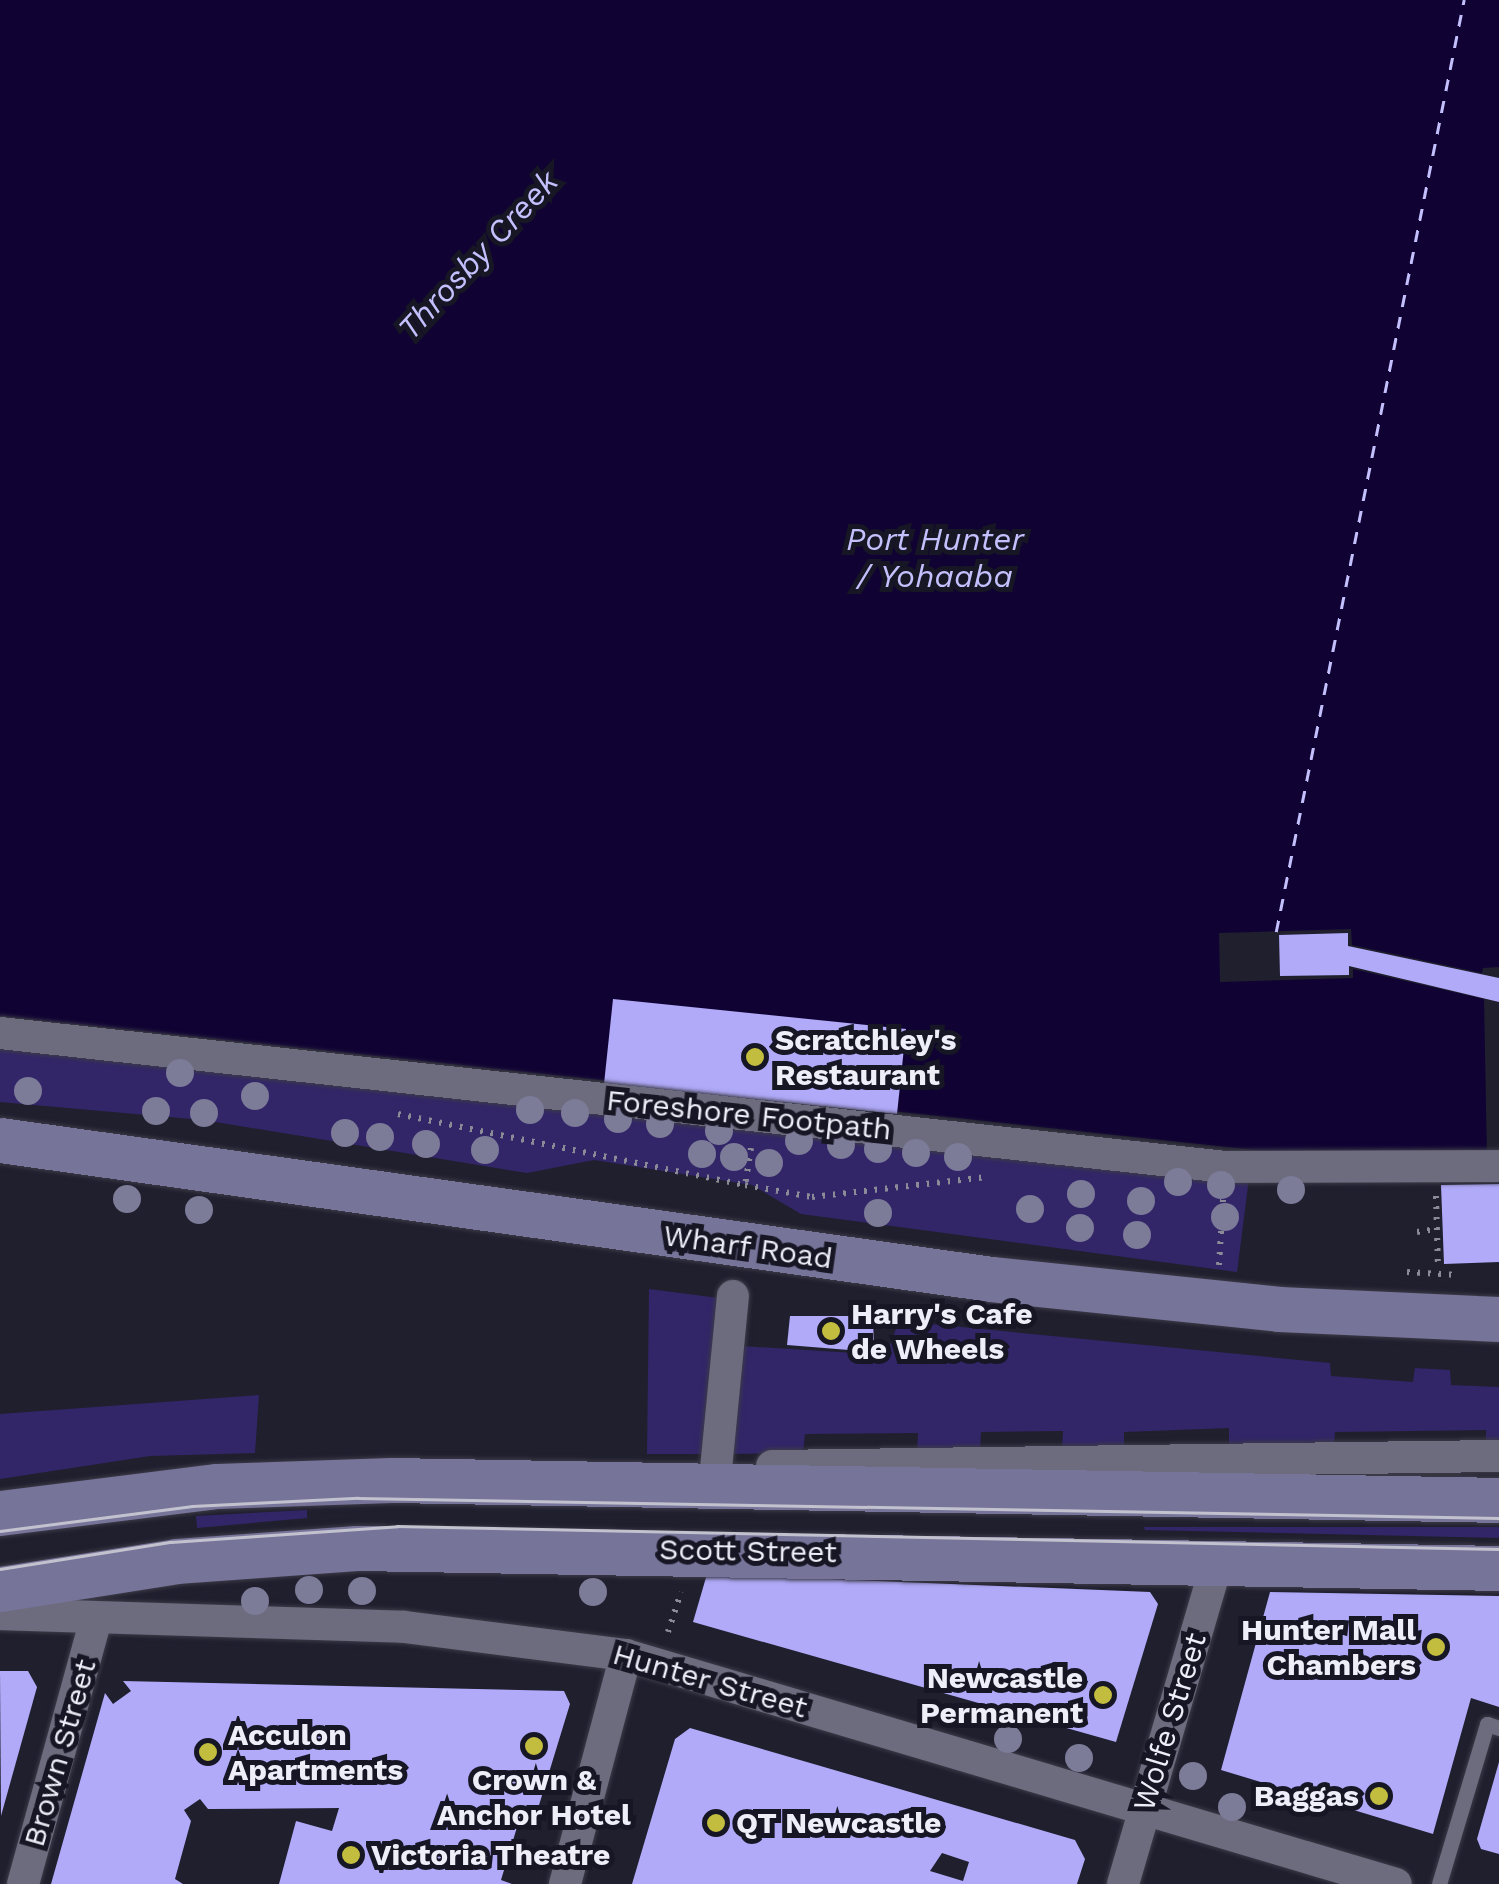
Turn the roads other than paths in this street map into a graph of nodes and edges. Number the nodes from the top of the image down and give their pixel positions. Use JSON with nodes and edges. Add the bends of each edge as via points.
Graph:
{"nodes":[{"id":1,"x":0,"y":1032,"type":"edge"},
{"id":2,"x":0,"y":1140,"type":"edge"},
{"id":3,"x":1499,"y":1166,"type":"edge"},
{"id":4,"x":733,"y":1296,"type":"dead end"},
{"id":5,"x":1499,"y":1319,"type":"edge"},
{"id":6,"x":1499,"y":1456,"type":"edge"},
{"id":7,"x":648,"y":1467,"type":"dead end"},
{"id":8,"x":715,"y":1473,"type":"junction"},
{"id":9,"x":1499,"y":1500,"type":"edge"},
{"id":10,"x":0,"y":1512,"type":"edge"},
{"id":11,"x":1218,"y":1560,"type":"junction"},
{"id":12,"x":1499,"y":1568,"type":"edge"},
{"id":13,"x":0,"y":1588,"type":"edge"},
{"id":14,"x":0,"y":1614,"type":"edge"},
{"id":15,"x":96,"y":1622,"type":"junction"},
{"id":16,"x":626,"y":1655,"type":"junction"},
{"id":17,"x":1499,"y":1728,"type":"edge"},
{"id":18,"x":1143,"y":1808,"type":"junction"},
{"id":19,"x":22,"y":1884,"type":"edge"},
{"id":20,"x":565,"y":1884,"type":"edge"},
{"id":21,"x":1123,"y":1884,"type":"edge"},
{"id":22,"x":1396,"y":1884,"type":"edge"},
{"id":23,"x":1440,"y":1884,"type":"edge"}],
"edges":[{"from":1,"to":3,"type":"street","name":"Foreshore Footpath","via":[[1225,1167]]},
{"from":2,"to":5,"type":"main road","name":"Wharf Road","via":[[990,1280],[1279,1309]]},
{"from":4,"to":8,"type":"street"},
{"from":6,"to":8,"type":"street"},
{"from":7,"to":8,"type":"street"},
{"from":9,"to":10,"type":"main road","name":"Scott Street","via":[[391,1480],[217,1486]]},
{"from":11,"to":12,"type":"main road","name":"Scott Street"},
{"from":11,"to":13,"type":"main road","name":"Scott Street","via":[[357,1548],[176,1561]]},
{"from":11,"to":18,"type":"street","name":"Wolfe Street"},
{"from":14,"to":15,"type":"street","name":"Hunter Street"},
{"from":15,"to":16,"type":"street","name":"Hunter Street","via":[[404,1626]]},
{"from":15,"to":19,"type":"street","name":"Brown Street"},
{"from":16,"to":18,"type":"street","name":"Hunter Street"},
{"from":16,"to":20,"type":"street"},
{"from":17,"to":23,"type":"lane","via":[[1487,1724]]},
{"from":18,"to":21,"type":"street","name":"Wolfe Street"},
{"from":18,"to":22,"type":"street","name":"Hunter Street"}]}
